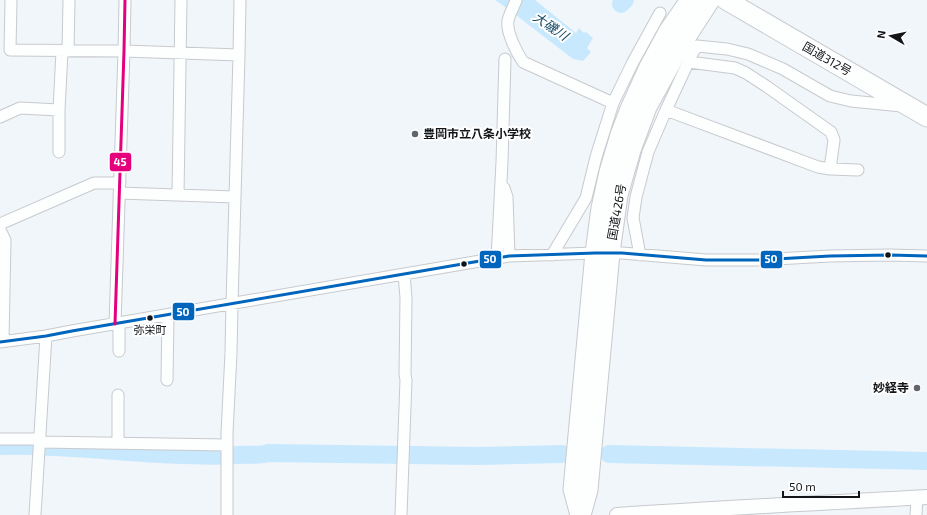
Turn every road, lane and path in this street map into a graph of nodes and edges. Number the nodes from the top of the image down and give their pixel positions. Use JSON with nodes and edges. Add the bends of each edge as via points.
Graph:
{"nodes":[{"id":1,"x":11,"y":0,"type":"edge"},
{"id":2,"x":69,"y":0,"type":"edge"},
{"id":3,"x":125,"y":0,"type":"edge"},
{"id":4,"x":181,"y":0,"type":"edge"},
{"id":5,"x":240,"y":0,"type":"edge"},
{"id":6,"x":516,"y":0,"type":"edge"},
{"id":7,"x":690,"y":0,"type":"edge"},
{"id":8,"x":710,"y":0,"type":"edge"},
{"id":9,"x":726,"y":0,"type":"edge"},
{"id":10,"x":660,"y":13,"type":"dead end"},
{"id":11,"x":676,"y":35,"type":"junction"},
{"id":12,"x":65,"y":51,"type":"junction"},
{"id":13,"x":124,"y":51,"type":"junction"},
{"id":14,"x":5,"y":52,"type":"edge"},
{"id":15,"x":180,"y":53,"type":"junction"},
{"id":16,"x":239,"y":55,"type":"junction"},
{"id":17,"x":505,"y":59,"type":"dead end"},
{"id":18,"x":689,"y":62,"type":"junction"},
{"id":19,"x":613,"y":103,"type":"junction"},
{"id":20,"x":909,"y":107,"type":"junction"},
{"id":21,"x":59,"y":110,"type":"junction"},
{"id":22,"x":666,"y":110,"type":"junction"},
{"id":23,"x":0,"y":117,"type":"edge"},
{"id":24,"x":927,"y":117,"type":"edge"},
{"id":25,"x":59,"y":152,"type":"dead end"},
{"id":26,"x":830,"y":169,"type":"junction"},
{"id":27,"x":858,"y":170,"type":"dead end"},
{"id":28,"x":500,"y":185,"type":"junction"},
{"id":29,"x":120,"y":188,"type":"junction"},
{"id":30,"x":178,"y":195,"type":"junction"},
{"id":31,"x":235,"y":197,"type":"junction"},
{"id":32,"x":0,"y":224,"type":"edge"},
{"id":33,"x":0,"y":230,"type":"edge"},
{"id":34,"x":602,"y":253,"type":"junction"},
{"id":35,"x":552,"y":255,"type":"junction"},
{"id":36,"x":640,"y":255,"type":"junction"},
{"id":37,"x":509,"y":256,"type":"junction"},
{"id":38,"x":927,"y":256,"type":"edge"},
{"id":39,"x":497,"y":259,"type":"junction"},
{"id":40,"x":404,"y":274,"type":"junction"},
{"id":41,"x":232,"y":304,"type":"junction"},
{"id":42,"x":168,"y":315,"type":"junction"},
{"id":43,"x":117,"y":323,"type":"junction"},
{"id":44,"x":46,"y":336,"type":"junction"},
{"id":45,"x":2,"y":341,"type":"edge"},
{"id":46,"x":119,"y":351,"type":"dead end"},
{"id":47,"x":167,"y":380,"type":"dead end"},
{"id":48,"x":118,"y":395,"type":"dead end"},
{"id":49,"x":0,"y":439,"type":"edge"},
{"id":50,"x":40,"y":440,"type":"junction"},
{"id":51,"x":118,"y":443,"type":"junction"},
{"id":52,"x":227,"y":445,"type":"junction"},
{"id":53,"x":922,"y":498,"type":"edge"},
{"id":54,"x":752,"y":511,"type":"edge"},
{"id":55,"x":35,"y":515,"type":"edge"},
{"id":56,"x":227,"y":515,"type":"edge"},
{"id":57,"x":401,"y":515,"type":"edge"},
{"id":58,"x":581,"y":515,"type":"edge"},
{"id":59,"x":617,"y":515,"type":"edge"},
{"id":60,"x":916,"y":515,"type":"edge"}],
"edges":[{"from":1,"to":14,"type":"street"},
{"from":2,"to":12,"type":"street"},
{"from":3,"to":13,"type":"street"},
{"from":4,"to":15,"type":"street"},
{"from":5,"to":16,"type":"street"},
{"from":6,"to":19,"type":"street","via":[[508,27],[523,62]]},
{"from":7,"to":11,"type":"highway","name":"国道426号"},
{"from":8,"to":11,"type":"highway","name":"国道426号"},
{"from":9,"to":20,"type":"highway","name":"国道312号"},
{"from":10,"to":11,"type":"street"},
{"from":11,"to":18,"type":"street","via":[[693,52]]},
{"from":11,"to":19,"type":"street","via":[[633,62]]},
{"from":11,"to":20,"type":"street","via":[[748,54],[783,68],[830,96],[851,101]]},
{"from":11,"to":34,"type":"highway","name":"国道426号","via":[[649,67],[620,135],[601,208]]},
{"from":12,"to":13,"type":"street"},
{"from":12,"to":14,"type":"street"},
{"from":12,"to":21,"type":"street"},
{"from":13,"to":15,"type":"street"},
{"from":13,"to":29,"type":"street"},
{"from":15,"to":16,"type":"street"},
{"from":15,"to":30,"type":"street"},
{"from":16,"to":31,"type":"street"},
{"from":17,"to":28,"type":"street"},
{"from":18,"to":22,"type":"street"},
{"from":18,"to":26,"type":"street","via":[[735,68],[746,73],[831,132],[834,140]]},
{"from":19,"to":35,"type":"street","via":[[586,198]]},
{"from":20,"to":24,"type":"highway","name":"国道312号"},
{"from":21,"to":23,"type":"street","via":[[20,108]]},
{"from":21,"to":25,"type":"street"},
{"from":22,"to":26,"type":"street","via":[[818,167]]},
{"from":22,"to":36,"type":"street","via":[[648,152],[636,197],[633,218]]},
{"from":26,"to":27,"type":"street"},
{"from":28,"to":37,"type":"street","via":[[507,197]]},
{"from":28,"to":39,"type":"street"},
{"from":29,"to":30,"type":"street"},
{"from":29,"to":32,"type":"street","via":[[94,183]]},
{"from":29,"to":43,"type":"street"},
{"from":30,"to":31,"type":"street"},
{"from":31,"to":41,"type":"street"},
{"from":33,"to":45,"type":"street","via":[[4,240]]},
{"from":34,"to":35,"type":"street"},
{"from":34,"to":36,"type":"street"},
{"from":34,"to":58,"type":"highway","name":"国道426号","via":[[573,489]]},
{"from":35,"to":37,"type":"street"},
{"from":36,"to":38,"type":"street","via":[[706,260]]},
{"from":37,"to":39,"type":"street"},
{"from":39,"to":40,"type":"street"},
{"from":40,"to":41,"type":"street"},
{"from":40,"to":57,"type":"street","via":[[406,380]]},
{"from":41,"to":42,"type":"street"},
{"from":41,"to":52,"type":"street"},
{"from":42,"to":43,"type":"street"},
{"from":42,"to":47,"type":"street"},
{"from":43,"to":44,"type":"street"},
{"from":43,"to":46,"type":"street"},
{"from":44,"to":45,"type":"street"},
{"from":44,"to":50,"type":"street"},
{"from":48,"to":51,"type":"street"},
{"from":49,"to":50,"type":"street"},
{"from":50,"to":51,"type":"street"},
{"from":50,"to":55,"type":"street"},
{"from":51,"to":52,"type":"street"},
{"from":52,"to":56,"type":"street"},
{"from":53,"to":54,"type":"street","via":[[786,505]]},
{"from":53,"to":60,"type":"street"},
{"from":54,"to":59,"type":"street"}]}
